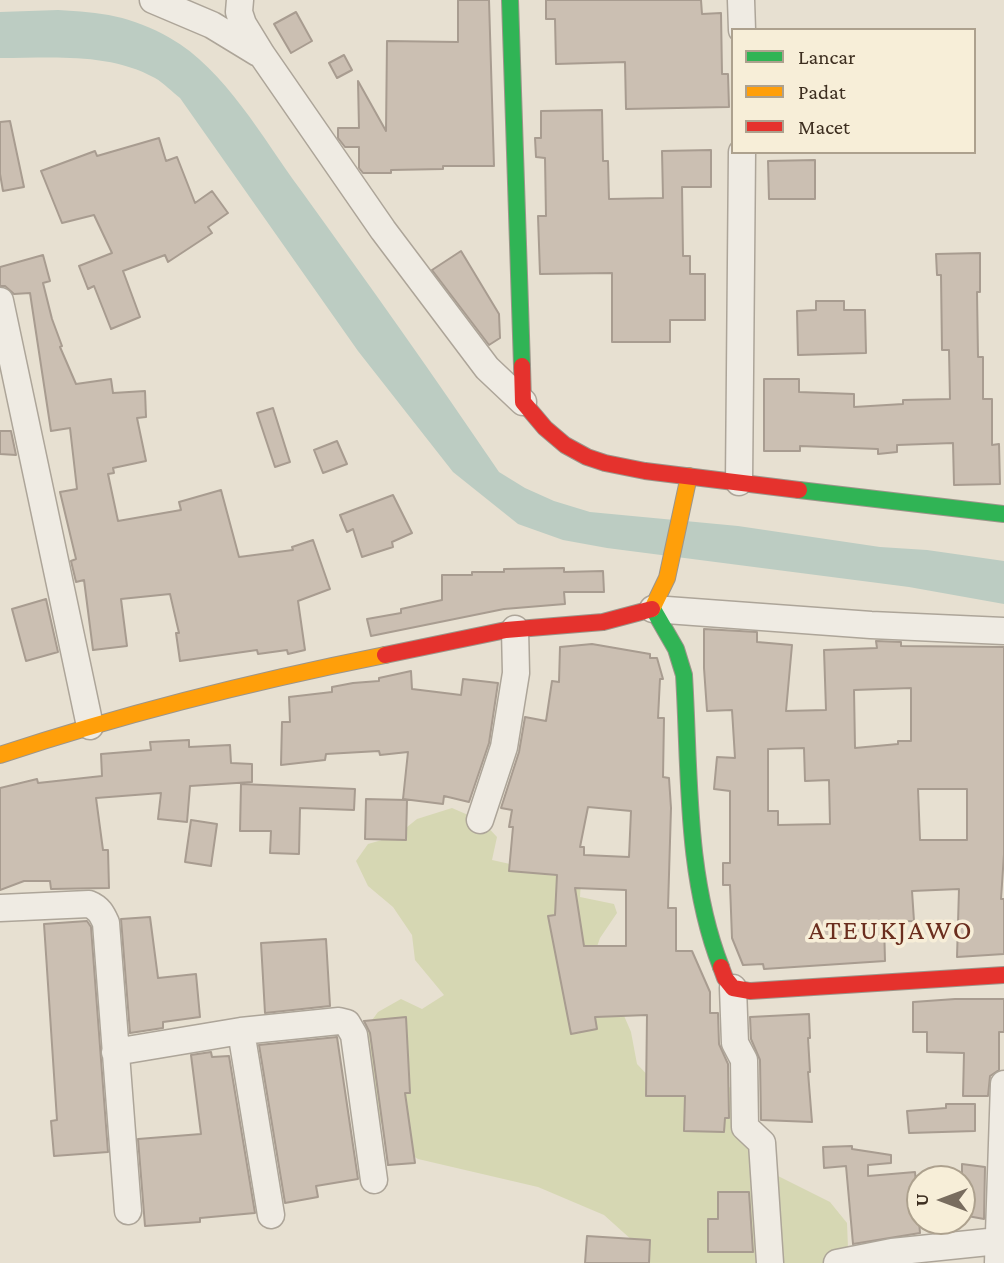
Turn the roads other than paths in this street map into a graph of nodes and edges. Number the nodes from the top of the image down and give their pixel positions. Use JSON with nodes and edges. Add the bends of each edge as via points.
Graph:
{"nodes":[{"id":1,"x":153,"y":0,"type":"edge"},
{"id":2,"x":240,"y":0,"type":"edge"},
{"id":3,"x":510,"y":0,"type":"edge"},
{"id":4,"x":741,"y":0,"type":"edge"},
{"id":5,"x":742,"y":28,"type":"edge"},
{"id":6,"x":262,"y":55,"type":"junction"},
{"id":7,"x":742,"y":154,"type":"edge"},
{"id":8,"x":0,"y":302,"type":"edge"},
{"id":9,"x":523,"y":402,"type":"junction"},
{"id":10,"x":689,"y":476,"type":"junction"},
{"id":11,"x":740,"y":482,"type":"junction"},
{"id":12,"x":1004,"y":514,"type":"edge"},
{"id":13,"x":653,"y":609,"type":"junction"},
{"id":14,"x":515,"y":629,"type":"junction"},
{"id":15,"x":1004,"y":632,"type":"edge"},
{"id":16,"x":90,"y":726,"type":"junction"},
{"id":17,"x":0,"y":755,"type":"edge"},
{"id":18,"x":480,"y":820,"type":"dead end"},
{"id":19,"x":0,"y":908,"type":"edge"},
{"id":20,"x":1004,"y":975,"type":"edge"},
{"id":21,"x":733,"y":988,"type":"junction"},
{"id":22,"x":241,"y":1031,"type":"junction"},
{"id":23,"x":116,"y":1052,"type":"junction"},
{"id":24,"x":1004,"y":1084,"type":"edge"},
{"id":25,"x":374,"y":1180,"type":"dead end"},
{"id":26,"x":128,"y":1211,"type":"dead end"},
{"id":27,"x":271,"y":1215,"type":"dead end"},
{"id":28,"x":999,"y":1256,"type":"edge"},
{"id":29,"x":770,"y":1263,"type":"edge"},
{"id":30,"x":837,"y":1263,"type":"edge"}],
"edges":[{"from":1,"to":6,"type":"street","via":[[212,25]]},
{"from":2,"to":6,"type":"street","via":[[243,24]]},
{"from":3,"to":9,"type":"street"},
{"from":4,"to":5,"type":"street"},
{"from":6,"to":9,"type":"street","via":[[383,230],[487,368]]},
{"from":7,"to":11,"type":"street"},
{"from":8,"to":16,"type":"street"},
{"from":9,"to":10,"type":"street","via":[[555,438],[574,451],[611,464]]},
{"from":10,"to":11,"type":"street"},
{"from":10,"to":13,"type":"street","via":[[667,579]]},
{"from":11,"to":12,"type":"street"},
{"from":13,"to":14,"type":"street","via":[[606,622]]},
{"from":13,"to":15,"type":"street"},
{"from":13,"to":21,"type":"street","via":[[676,649],[684,675],[695,867],[712,944]]},
{"from":14,"to":16,"type":"street","via":[[267,679]]},
{"from":14,"to":18,"type":"street","via":[[516,673],[504,747]]},
{"from":16,"to":17,"type":"street"},
{"from":19,"to":23,"type":"street","via":[[97,907],[106,923]]},
{"from":20,"to":21,"type":"street","via":[[750,991]]},
{"from":21,"to":29,"type":"street","via":[[735,1043],[744,1059],[745,1126],[762,1143]]},
{"from":22,"to":23,"type":"street"},
{"from":22,"to":25,"type":"street","via":[[339,1021],[351,1028]]},
{"from":22,"to":27,"type":"street"},
{"from":23,"to":26,"type":"street"},
{"from":24,"to":28,"type":"street"},
{"from":28,"to":30,"type":"street","via":[[892,1252]]}]}
